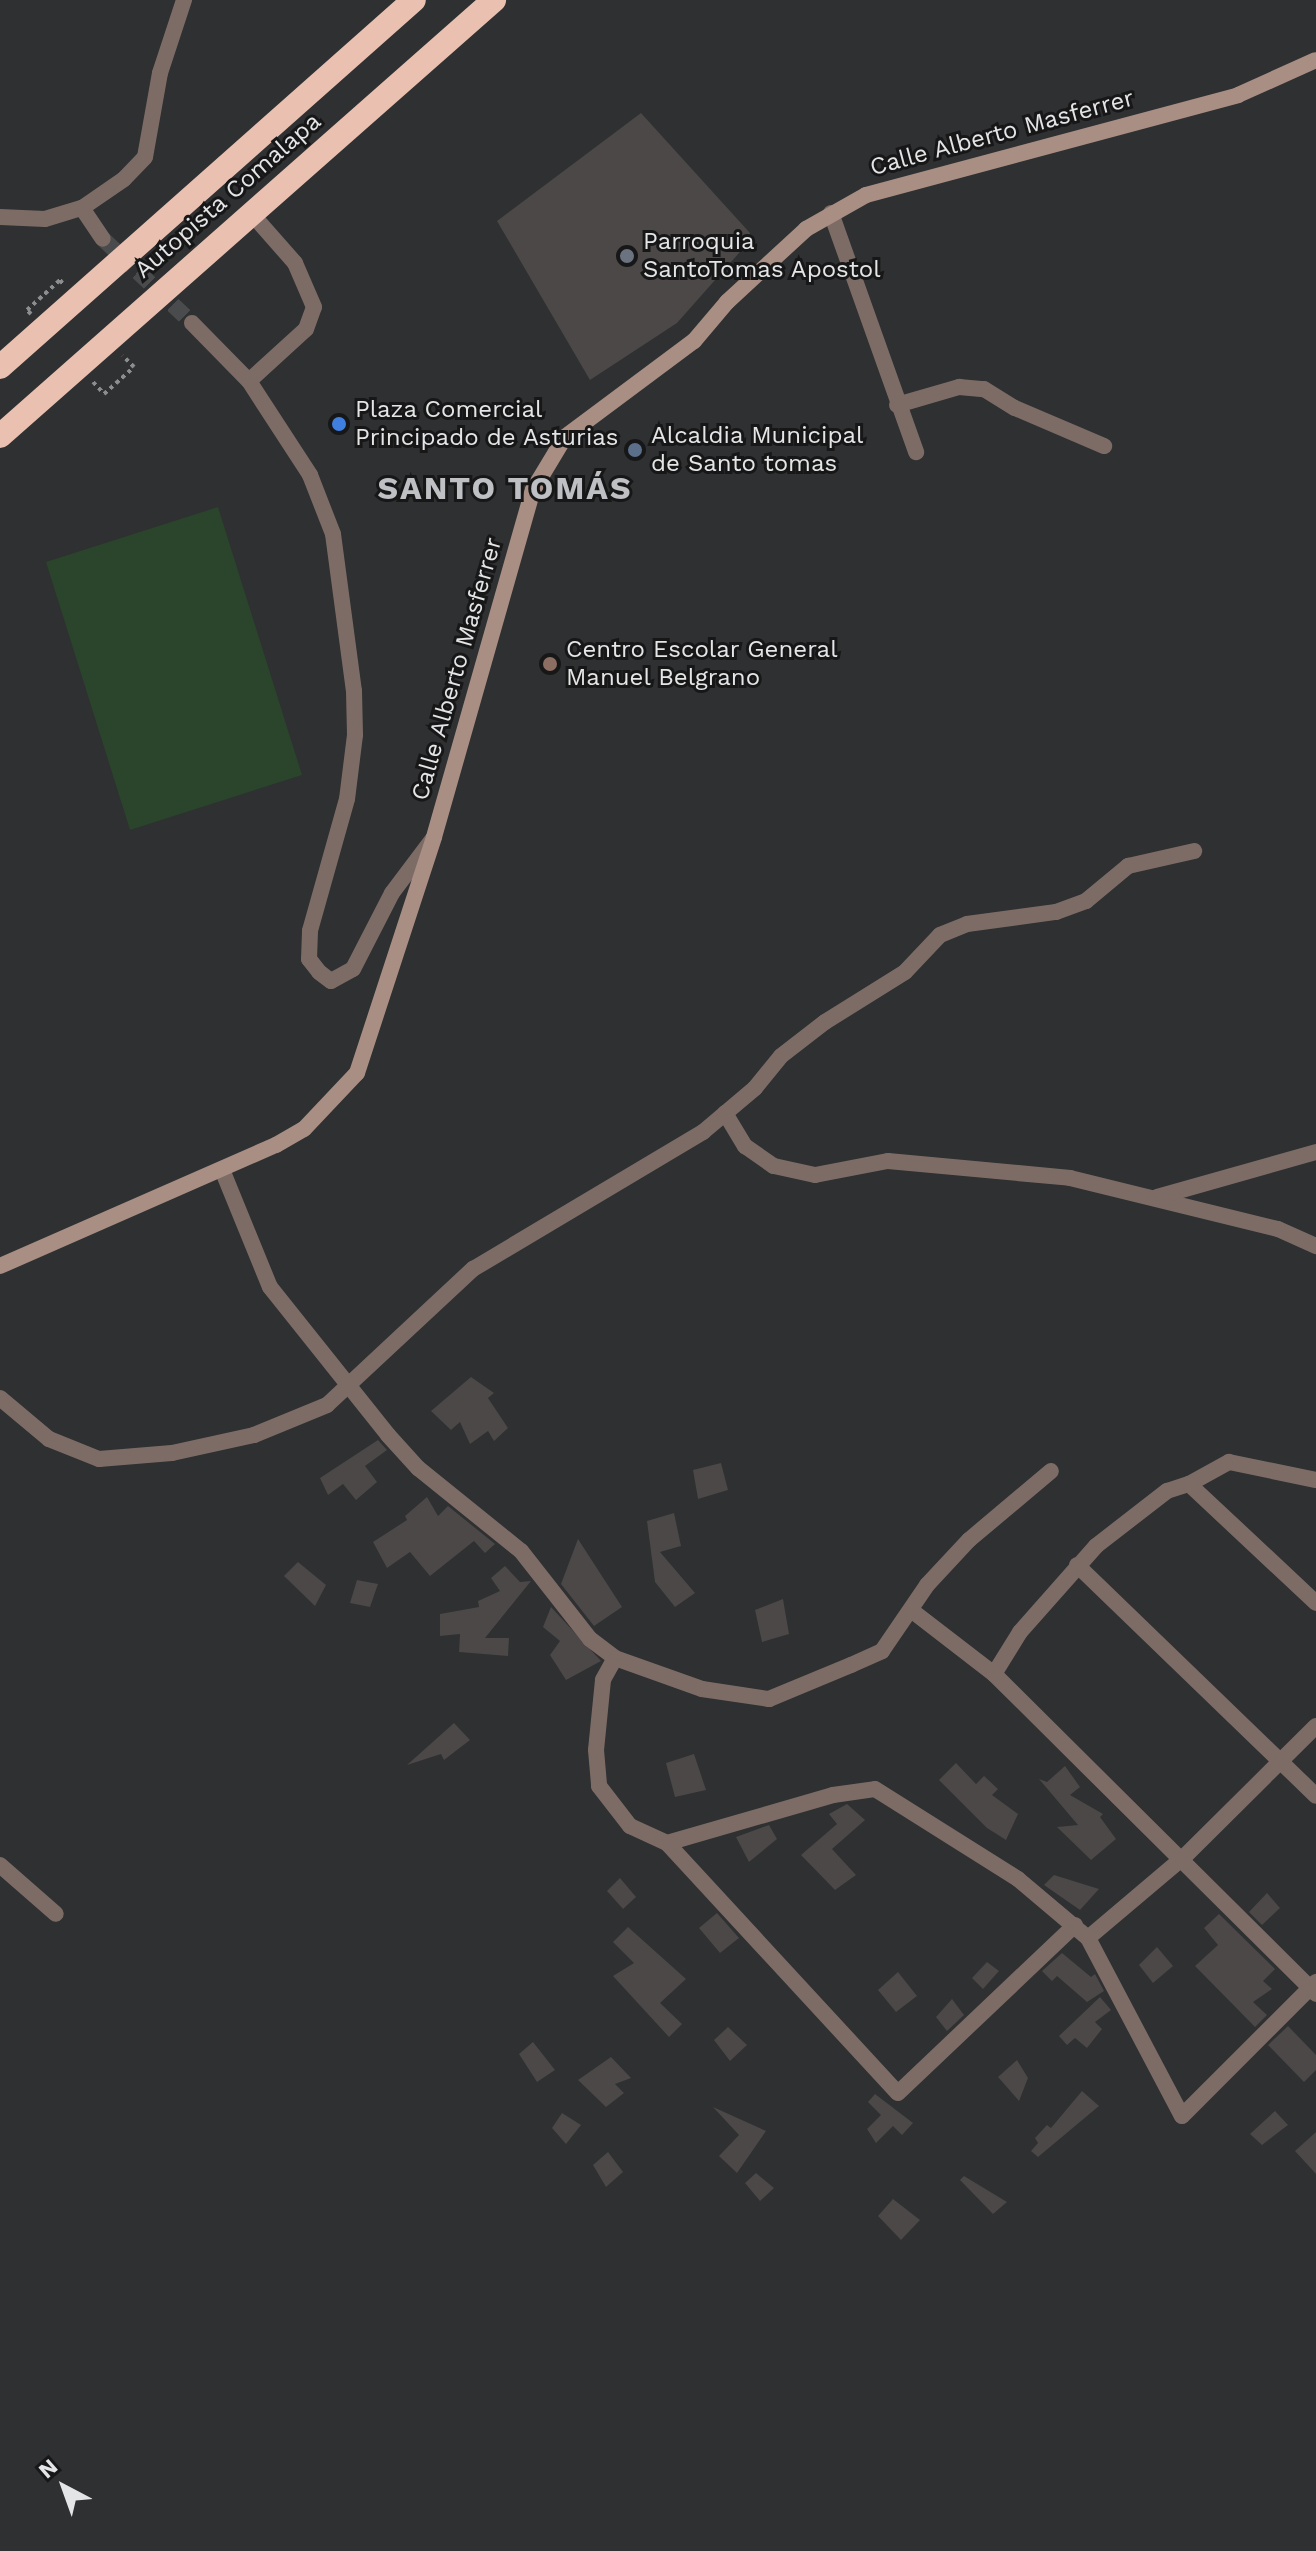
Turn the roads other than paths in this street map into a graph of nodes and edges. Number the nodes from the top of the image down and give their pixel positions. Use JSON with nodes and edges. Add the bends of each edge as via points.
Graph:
{"nodes":[{"id":1,"x":184,"y":0,"type":"edge"},
{"id":2,"x":414,"y":0,"type":"edge"},
{"id":3,"x":494,"y":0,"type":"edge"},
{"id":4,"x":1316,"y":60,"type":"edge"},
{"id":5,"x":82,"y":208,"type":"junction"},
{"id":6,"x":251,"y":213,"type":"junction"},
{"id":7,"x":831,"y":213,"type":"junction"},
{"id":8,"x":0,"y":217,"type":"edge"},
{"id":9,"x":103,"y":239,"type":"tunnel mouth"},
{"id":10,"x":192,"y":323,"type":"tunnel mouth"},
{"id":11,"x":0,"y":367,"type":"edge"},
{"id":12,"x":249,"y":381,"type":"junction"},
{"id":13,"x":897,"y":405,"type":"junction"},
{"id":14,"x":0,"y":436,"type":"edge"},
{"id":15,"x":1104,"y":446,"type":"dead end"},
{"id":16,"x":916,"y":452,"type":"dead end"},
{"id":17,"x":434,"y":837,"type":"junction"},
{"id":18,"x":1194,"y":851,"type":"dead end"},
{"id":19,"x":725,"y":1113,"type":"junction"},
{"id":20,"x":1316,"y":1152,"type":"edge"},
{"id":21,"x":223,"y":1172,"type":"junction"},
{"id":22,"x":1156,"y":1197,"type":"junction"},
{"id":23,"x":1316,"y":1246,"type":"edge"},
{"id":24,"x":0,"y":1266,"type":"edge"},
{"id":25,"x":349,"y":1387,"type":"junction"},
{"id":26,"x":0,"y":1398,"type":"edge"},
{"id":27,"x":1051,"y":1471,"type":"dead end"},
{"id":28,"x":1316,"y":1480,"type":"edge"},
{"id":29,"x":1189,"y":1484,"type":"junction"},
{"id":30,"x":1077,"y":1565,"type":"junction"},
{"id":31,"x":1316,"y":1603,"type":"edge"},
{"id":32,"x":911,"y":1610,"type":"junction"},
{"id":33,"x":615,"y":1658,"type":"junction"},
{"id":34,"x":994,"y":1674,"type":"junction"},
{"id":35,"x":1316,"y":1726,"type":"edge"},
{"id":36,"x":1281,"y":1760,"type":"junction"},
{"id":37,"x":1316,"y":1796,"type":"edge"},
{"id":38,"x":667,"y":1843,"type":"junction"},
{"id":39,"x":1184,"y":1857,"type":"junction"},
{"id":40,"x":0,"y":1865,"type":"edge"},
{"id":41,"x":56,"y":1914,"type":"dead end"},
{"id":42,"x":1075,"y":1925,"type":"junction"},
{"id":43,"x":1088,"y":1938,"type":"junction"},
{"id":44,"x":1314,"y":1988,"type":"edge"}],
"edges":[{"from":1,"to":5,"type":"street","via":[[160,73],[145,157]]},
{"from":2,"to":11,"type":"highway","name":"Autopista Comalapa"},
{"from":3,"to":6,"type":"highway","name":"Autopista Comalapa"},
{"from":4,"to":7,"type":"main road","name":"Calle Alberto Masferrer","via":[[1238,95],[944,170],[866,195]]},
{"from":5,"to":8,"type":"street","via":[[45,219]]},
{"from":5,"to":9,"type":"street"},
{"from":6,"to":12,"type":"street","via":[[295,263],[314,307],[306,329]]},
{"from":6,"to":14,"type":"highway","name":"Autopista Comalapa"},
{"from":7,"to":13,"type":"street"},
{"from":7,"to":17,"type":"main road","name":"Calle Alberto Masferrer","via":[[765,264],[694,341],[590,416],[553,452],[533,490]]},
{"from":10,"to":12,"type":"street"},
{"from":12,"to":17,"type":"street","via":[[310,475],[333,534],[351,659],[353,770],[310,931],[309,959],[319,972],[331,981],[353,969],[392,893]]},
{"from":13,"to":15,"type":"street","via":[[959,387],[984,389]]},
{"from":13,"to":16,"type":"street"},
{"from":17,"to":21,"type":"main road","name":"Calle Alberto Masferrer","via":[[357,1073],[304,1129]]},
{"from":18,"to":19,"type":"street","via":[[1128,866],[1086,901],[1056,912],[967,924],[940,935],[905,972],[781,1056]]},
{"from":19,"to":22,"type":"street","via":[[745,1146],[774,1166],[815,1175],[888,1161],[1070,1178]]},
{"from":19,"to":25,"type":"street","via":[[703,1132],[473,1269]]},
{"from":20,"to":22,"type":"street"},
{"from":21,"to":24,"type":"main road","name":"Calle Alberto Masferrer"},
{"from":21,"to":25,"type":"street","via":[[270,1287]]},
{"from":22,"to":23,"type":"street","via":[[1278,1229]]},
{"from":25,"to":26,"type":"street","via":[[327,1405],[254,1435],[172,1453],[99,1459],[49,1439]]},
{"from":25,"to":33,"type":"street","via":[[418,1468],[521,1551],[590,1639]]},
{"from":27,"to":32,"type":"street","via":[[969,1540]]},
{"from":28,"to":29,"type":"street","via":[[1229,1462]]},
{"from":29,"to":30,"type":"street","via":[[1167,1491],[1135,1514]]},
{"from":29,"to":31,"type":"street"},
{"from":30,"to":34,"type":"street","via":[[1020,1632]]},
{"from":30,"to":36,"type":"street"},
{"from":32,"to":33,"type":"street","via":[[882,1651],[769,1699],[702,1689]]},
{"from":32,"to":34,"type":"street"},
{"from":33,"to":38,"type":"street","via":[[603,1680],[596,1750],[599,1786],[630,1826]]},
{"from":34,"to":39,"type":"street"},
{"from":35,"to":36,"type":"street"},
{"from":36,"to":37,"type":"street"},
{"from":36,"to":39,"type":"street"},
{"from":38,"to":42,"type":"street","via":[[833,1795],[875,1789],[1018,1879]]},
{"from":38,"to":42,"type":"street","via":[[898,2093]]},
{"from":39,"to":43,"type":"street"},
{"from":39,"to":44,"type":"street"},
{"from":40,"to":41,"type":"street"},
{"from":42,"to":43,"type":"street"},
{"from":43,"to":44,"type":"street","via":[[1182,2116]]}]}
